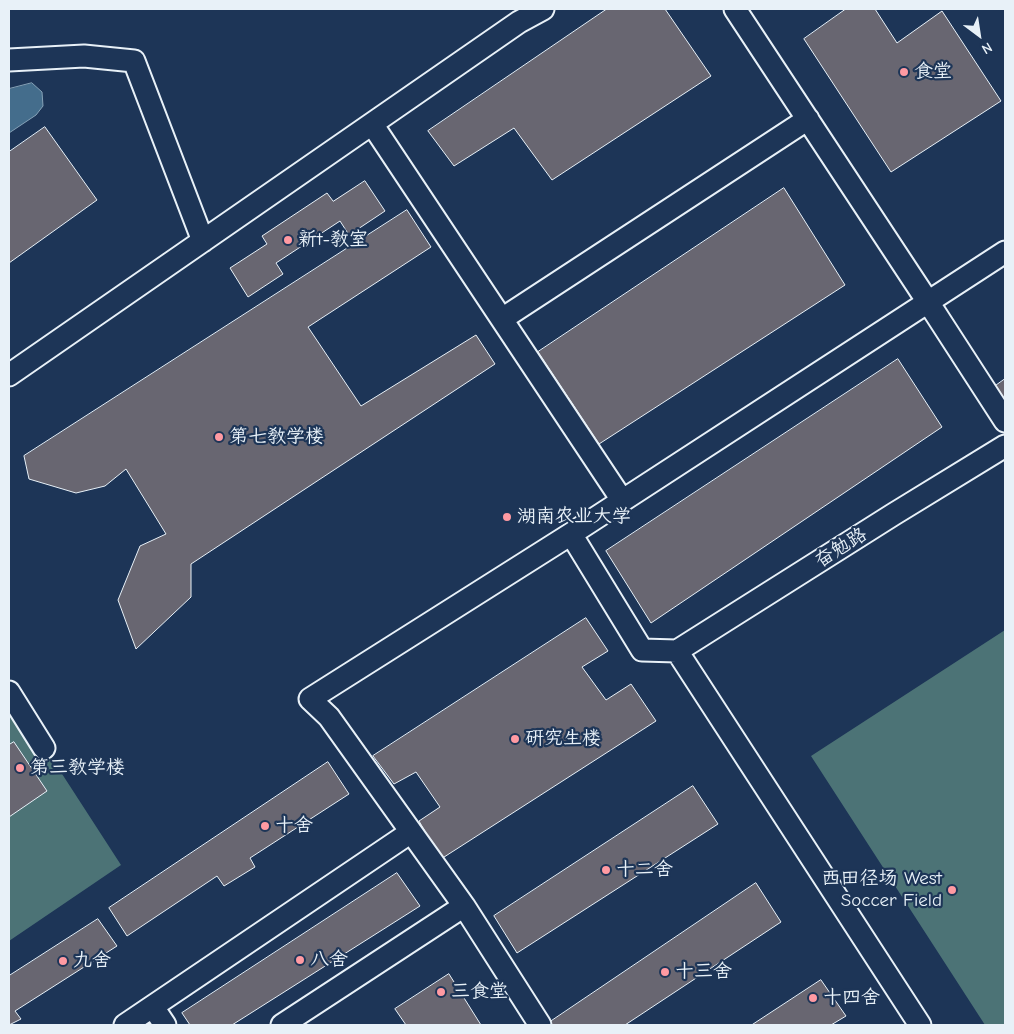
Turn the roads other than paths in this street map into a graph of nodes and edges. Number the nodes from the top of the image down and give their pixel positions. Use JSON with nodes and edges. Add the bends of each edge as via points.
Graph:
{"nodes":[{"id":1,"x":543,"y":9,"type":"edge"},
{"id":2,"x":735,"y":9,"type":"edge"},
{"id":3,"x":514,"y":15,"type":"edge"},
{"id":4,"x":9,"y":60,"type":"edge"},
{"id":5,"x":808,"y":119,"type":"junction"},
{"id":6,"x":372,"y":124,"type":"junction"},
{"id":7,"x":203,"y":241,"type":"junction"},
{"id":8,"x":1005,"y":252,"type":"edge"},
{"id":9,"x":928,"y":302,"type":"junction"},
{"id":10,"x":502,"y":319,"type":"junction"},
{"id":11,"x":9,"y":375,"type":"edge"},
{"id":12,"x":1005,"y":421,"type":"edge"},
{"id":13,"x":1005,"y":446,"type":"edge"},
{"id":14,"x":622,"y":500,"type":"junction"},
{"id":15,"x":570,"y":534,"type":"junction"},
{"id":16,"x":677,"y":651,"type":"junction"},
{"id":17,"x":9,"y":692,"type":"edge"},
{"id":18,"x":44,"y":748,"type":"dead end"},
{"id":19,"x":411,"y":832,"type":"junction"},
{"id":20,"x":464,"y":906,"type":"junction"},
{"id":21,"x":153,"y":1006,"type":"junction"},
{"id":22,"x":125,"y":1025,"type":"edge"},
{"id":23,"x":165,"y":1025,"type":"edge"},
{"id":24,"x":282,"y":1025,"type":"edge"},
{"id":25,"x":540,"y":1025,"type":"edge"},
{"id":26,"x":920,"y":1025,"type":"edge"}],
"edges":[{"from":1,"to":3,"type":"street"},
{"from":2,"to":5,"type":"street"},
{"from":3,"to":6,"type":"street"},
{"from":4,"to":7,"type":"street","via":[[84,56],[134,61]]},
{"from":5,"to":9,"type":"street"},
{"from":5,"to":10,"type":"street"},
{"from":6,"to":7,"type":"street"},
{"from":6,"to":10,"type":"street"},
{"from":7,"to":11,"type":"street"},
{"from":8,"to":9,"type":"street"},
{"from":9,"to":12,"type":"street"},
{"from":9,"to":14,"type":"street"},
{"from":10,"to":14,"type":"street"},
{"from":13,"to":16,"type":"street","name":"奋勉路"},
{"from":14,"to":15,"type":"street"},
{"from":15,"to":16,"type":"street","via":[[642,650]]},
{"from":15,"to":19,"type":"street","via":[[310,699],[329,717]]},
{"from":16,"to":26,"type":"street"},
{"from":17,"to":18,"type":"street"},
{"from":19,"to":20,"type":"street"},
{"from":19,"to":21,"type":"street"},
{"from":20,"to":24,"type":"street"},
{"from":20,"to":25,"type":"street"},
{"from":21,"to":22,"type":"street"},
{"from":21,"to":23,"type":"street"}]}
